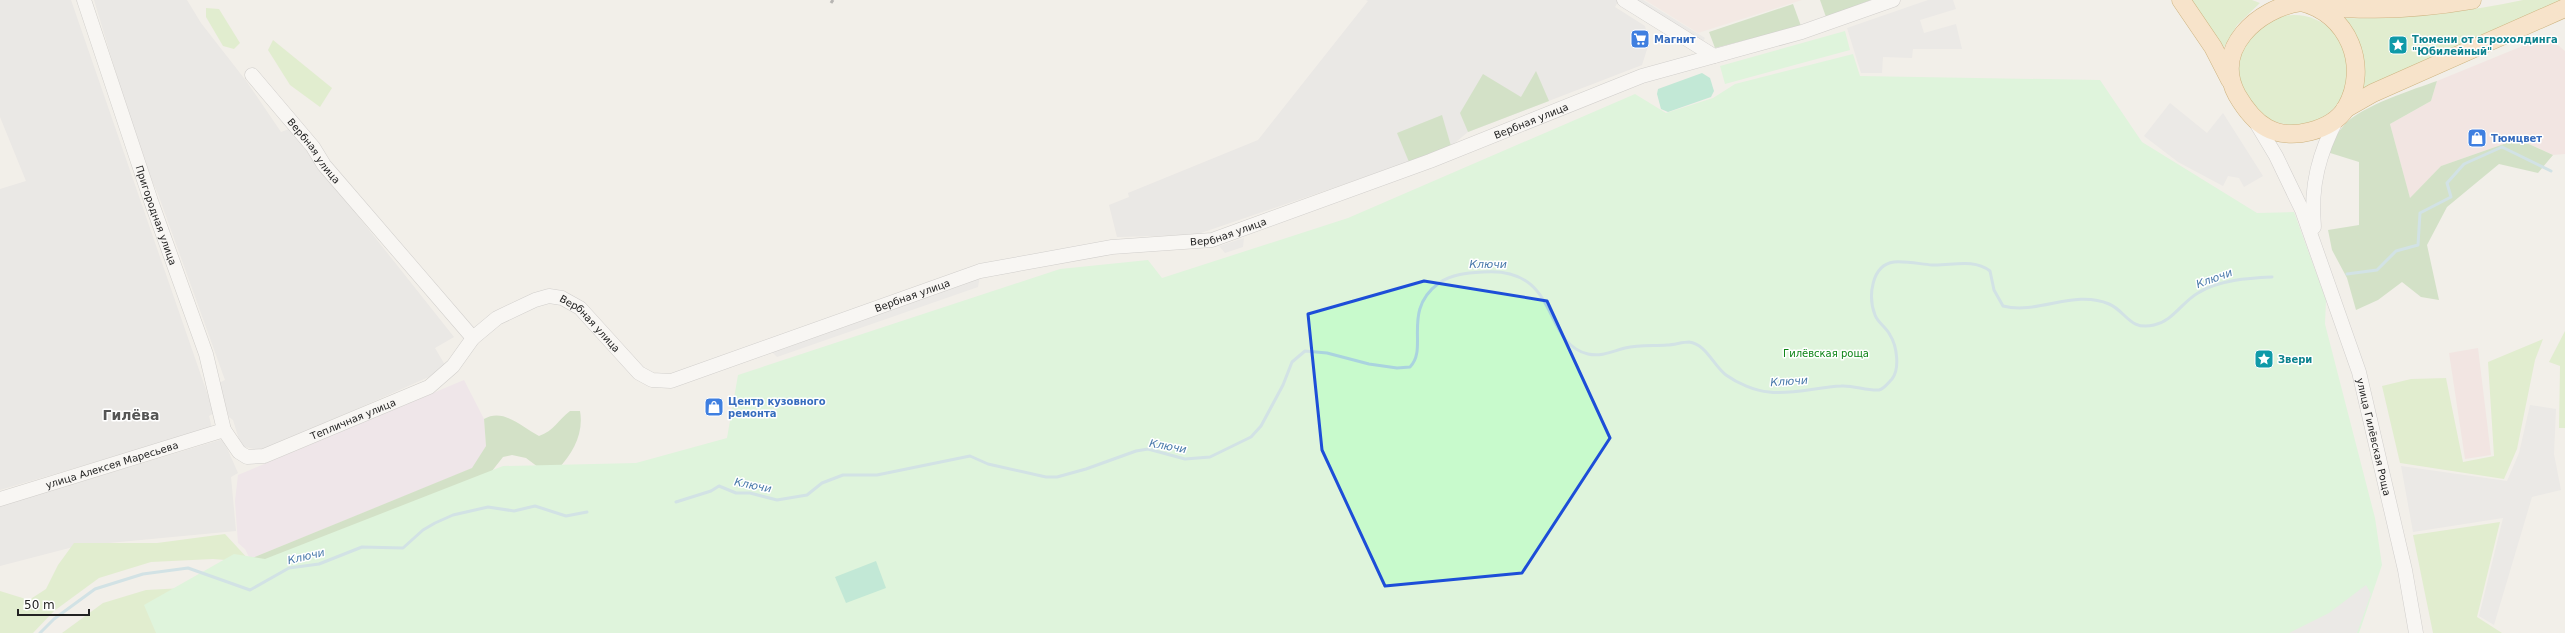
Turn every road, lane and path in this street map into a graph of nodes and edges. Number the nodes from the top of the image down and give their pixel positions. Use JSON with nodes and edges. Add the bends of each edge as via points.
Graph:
{"nodes":[{"id":1,"x":84,"y":0,"type":"edge"},
{"id":2,"x":1624,"y":0,"type":"edge"},
{"id":3,"x":1893,"y":0,"type":"edge"},
{"id":4,"x":2181,"y":0,"type":"edge"},
{"id":5,"x":2472,"y":0,"type":"edge"},
{"id":6,"x":2302,"y":2,"type":"edge"},
{"id":7,"x":2565,"y":8,"type":"edge"},
{"id":8,"x":1714,"y":56,"type":"junction"},
{"id":9,"x":252,"y":75,"type":"dead end"},
{"id":10,"x":2230,"y":80,"type":"junction"},
{"id":11,"x":2342,"y":113,"type":"junction"},
{"id":12,"x":2253,"y":118,"type":"junction"},
{"id":13,"x":2316,"y":245,"type":"junction"},
{"id":14,"x":473,"y":338,"type":"junction"},
{"id":15,"x":224,"y":430,"type":"junction"},
{"id":16,"x":0,"y":500,"type":"edge"},
{"id":17,"x":2416,"y":633,"type":"edge"}],
"edges":[{"from":1,"to":15,"type":"street","name":"Пригородная улица","via":[[151,201],[206,354]]},
{"from":2,"to":8,"type":"street"},
{"from":3,"to":8,"type":"street","name":"Вербная улица","via":[[1822,26]]},
{"from":4,"to":10,"type":"main road","via":[[2213,47]]},
{"from":5,"to":6,"type":"main road","via":[[2360,10]]},
{"from":6,"to":10,"type":"main road","via":[[2274,8],[2254,20],[2233,54]]},
{"from":6,"to":11,"type":"main road","via":[[2342,29],[2352,46],[2356,75]]},
{"from":7,"to":11,"type":"main road","via":[[2373,93]]},
{"from":8,"to":14,"type":"street","name":"Вербная улица","via":[[1642,76],[1425,163],[1212,240],[1112,247],[980,271],[671,381],[652,380],[639,373],[580,308],[562,298],[549,296],[516,308],[497,318]]},
{"from":9,"to":14,"type":"street","name":"Вербная улица","via":[[313,147],[324,165]]},
{"from":10,"to":12,"type":"main road","via":[[2239,99]]},
{"from":11,"to":12,"type":"main road","via":[[2311,131],[2289,134],[2267,128]]},
{"from":11,"to":13,"type":"street","via":[[2319,161],[2313,187]]},
{"from":12,"to":13,"type":"street","via":[[2288,180]]},
{"from":13,"to":17,"type":"street","name":"улица Гилёвская Роща","via":[[2359,372],[2403,563]]},
{"from":14,"to":15,"type":"street","name":"Тепличная улица","via":[[453,366],[429,387],[264,456],[247,457],[239,452]]},
{"from":15,"to":16,"type":"street","name":"улица Алексея Маресьева"}]}
